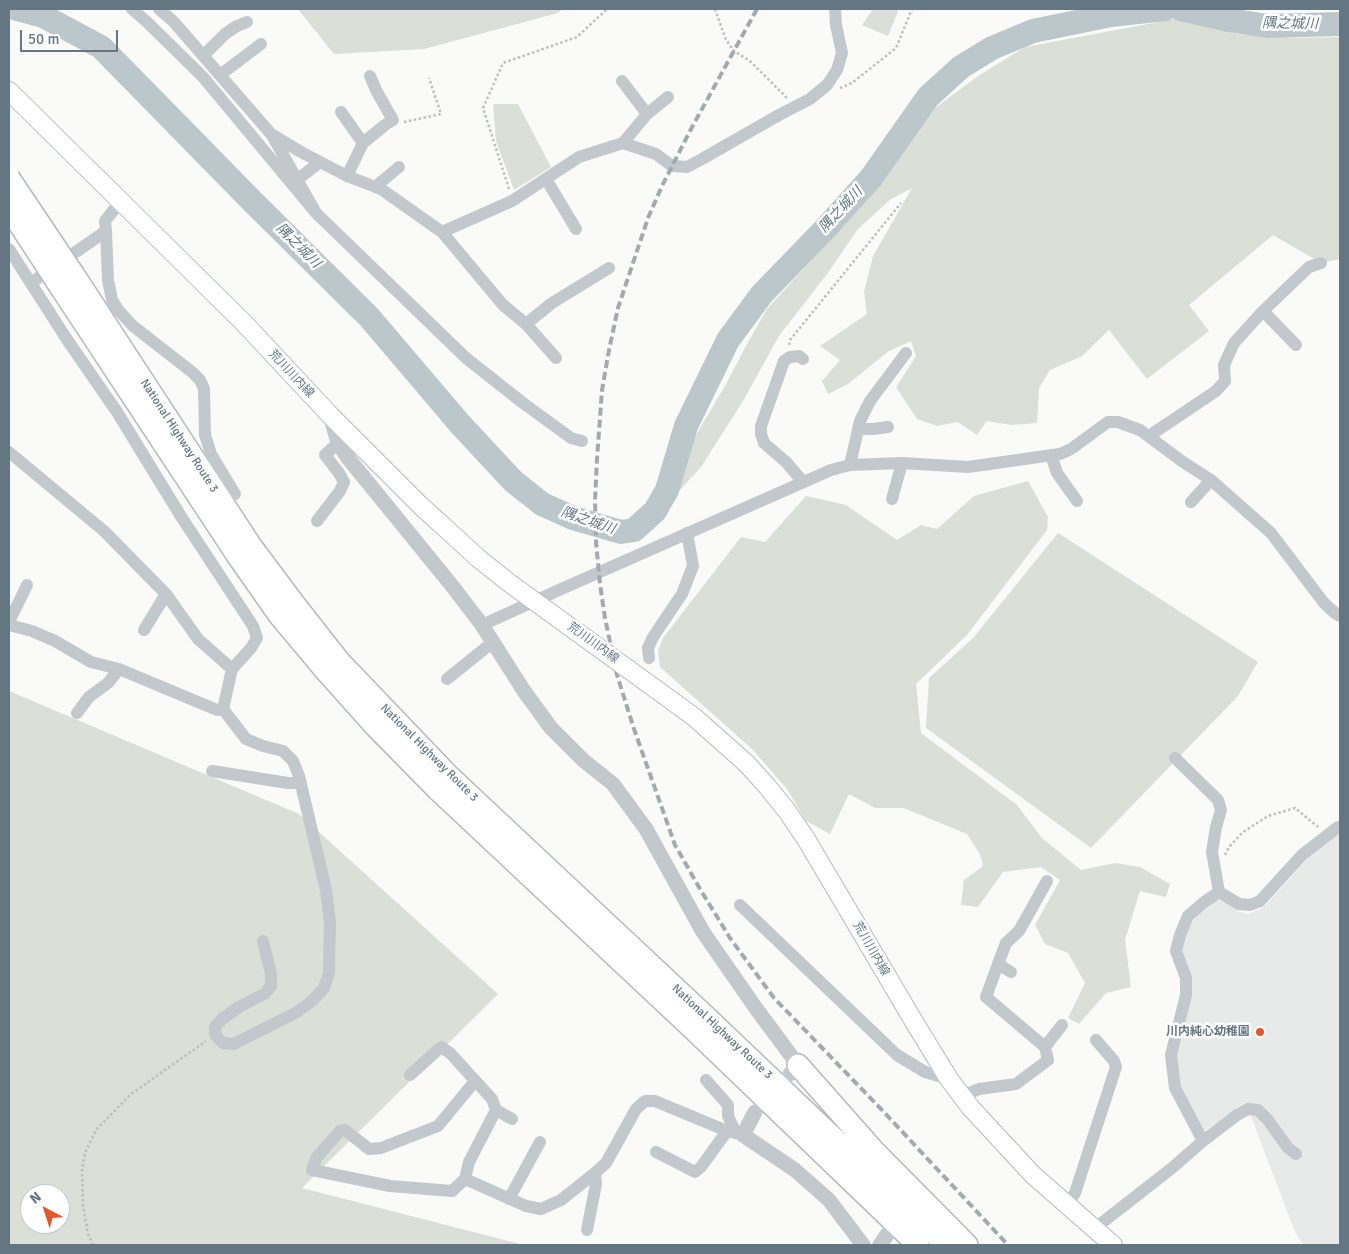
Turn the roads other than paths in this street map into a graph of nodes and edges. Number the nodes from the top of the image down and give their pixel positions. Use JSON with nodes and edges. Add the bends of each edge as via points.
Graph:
{"nodes":[{"id":1,"x":132,"y":9,"type":"edge"},
{"id":2,"x":159,"y":9,"type":"edge"},
{"id":3,"x":835,"y":9,"type":"edge"},
{"id":4,"x":246,"y":22,"type":"dead end"},
{"id":5,"x":261,"y":44,"type":"dead end"},
{"id":6,"x":203,"y":56,"type":"junction"},
{"id":7,"x":220,"y":75,"type":"junction"},
{"id":8,"x":370,"y":76,"type":"dead end"},
{"id":9,"x":622,"y":81,"type":"dead end"},
{"id":10,"x":10,"y":93,"type":"edge"},
{"id":11,"x":668,"y":97,"type":"dead end"},
{"id":12,"x":341,"y":112,"type":"dead end"},
{"id":13,"x":647,"y":114,"type":"junction"},
{"id":14,"x":271,"y":134,"type":"junction"},
{"id":15,"x":363,"y":143,"type":"junction"},
{"id":16,"x":623,"y":143,"type":"junction"},
{"id":17,"x":320,"y":162,"type":"junction"},
{"id":18,"x":399,"y":167,"type":"dead end"},
{"id":19,"x":346,"y":176,"type":"junction"},
{"id":20,"x":9,"y":178,"type":"edge"},
{"id":21,"x":546,"y":179,"type":"junction"},
{"id":22,"x":298,"y":180,"type":"junction"},
{"id":23,"x":375,"y":186,"type":"junction"},
{"id":24,"x":120,"y":202,"type":"junction"},
{"id":25,"x":9,"y":208,"type":"edge"},
{"id":26,"x":316,"y":213,"type":"junction"},
{"id":27,"x":576,"y":229,"type":"dead end"},
{"id":28,"x":106,"y":231,"type":"junction"},
{"id":29,"x":442,"y":232,"type":"junction"},
{"id":30,"x":9,"y":249,"type":"edge"},
{"id":31,"x":1320,"y":263,"type":"dead end"},
{"id":32,"x":608,"y":268,"type":"dead end"},
{"id":33,"x":66,"y":280,"type":"junction"},
{"id":34,"x":31,"y":283,"type":"junction"},
{"id":35,"x":1263,"y":311,"type":"junction"},
{"id":36,"x":526,"y":324,"type":"junction"},
{"id":37,"x":1296,"y":345,"type":"dead end"},
{"id":38,"x":906,"y":353,"type":"dead end"},
{"id":39,"x":556,"y":358,"type":"dead end"},
{"id":40,"x":802,"y":359,"type":"dead end"},
{"id":41,"x":330,"y":414,"type":"junction"},
{"id":42,"x":888,"y":427,"type":"dead end"},
{"id":43,"x":858,"y":429,"type":"junction"},
{"id":44,"x":1149,"y":436,"type":"junction"},
{"id":45,"x":582,"y":441,"type":"dead end"},
{"id":46,"x":338,"y":442,"type":"junction"},
{"id":47,"x":9,"y":452,"type":"edge"},
{"id":48,"x":1051,"y":455,"type":"junction"},
{"id":49,"x":902,"y":462,"type":"junction"},
{"id":50,"x":850,"y":465,"type":"junction"},
{"id":51,"x":1210,"y":480,"type":"junction"},
{"id":52,"x":803,"y":482,"type":"junction"},
{"id":53,"x":235,"y":494,"type":"dead end"},
{"id":54,"x":892,"y":499,"type":"dead end"},
{"id":55,"x":1077,"y":501,"type":"dead end"},
{"id":56,"x":1191,"y":502,"type":"dead end"},
{"id":57,"x":317,"y":521,"type":"dead end"},
{"id":58,"x":687,"y":533,"type":"junction"},
{"id":59,"x":27,"y":585,"type":"dead end"},
{"id":60,"x":166,"y":594,"type":"junction"},
{"id":61,"x":1340,"y":616,"type":"edge"},
{"id":62,"x":9,"y":624,"type":"edge"},
{"id":63,"x":482,"y":625,"type":"junction"},
{"id":64,"x":144,"y":630,"type":"dead end"},
{"id":65,"x":493,"y":642,"type":"junction"},
{"id":66,"x":649,"y":658,"type":"dead end"},
{"id":67,"x":119,"y":669,"type":"junction"},
{"id":68,"x":232,"y":670,"type":"junction"},
{"id":69,"x":447,"y":678,"type":"dead end"},
{"id":70,"x":223,"y":709,"type":"junction"},
{"id":71,"x":77,"y":713,"type":"dead end"},
{"id":72,"x":1175,"y":758,"type":"dead end"},
{"id":73,"x":212,"y":771,"type":"dead end"},
{"id":74,"x":301,"y":783,"type":"junction"},
{"id":75,"x":1338,"y":827,"type":"dead end"},
{"id":76,"x":1047,"y":882,"type":"dead end"},
{"id":77,"x":1219,"y":892,"type":"junction"},
{"id":78,"x":740,"y":905,"type":"dead end"},
{"id":79,"x":263,"y":941,"type":"dead end"},
{"id":80,"x":998,"y":964,"type":"junction"},
{"id":81,"x":1011,"y":972,"type":"dead end"},
{"id":82,"x":1062,"y":1025,"type":"dead end"},
{"id":83,"x":1096,"y":1040,"type":"dead end"},
{"id":84,"x":1045,"y":1047,"type":"junction"},
{"id":85,"x":794,"y":1070,"type":"joint"},
{"id":86,"x":410,"y":1075,"type":"dead end"},
{"id":87,"x":949,"y":1079,"type":"junction"},
{"id":88,"x":706,"y":1080,"type":"dead end"},
{"id":89,"x":475,"y":1081,"type":"junction"},
{"id":90,"x":962,"y":1096,"type":"junction"},
{"id":91,"x":496,"y":1110,"type":"junction"},
{"id":92,"x":754,"y":1112,"type":"dead end"},
{"id":93,"x":512,"y":1119,"type":"dead end"},
{"id":94,"x":735,"y":1133,"type":"junction"},
{"id":95,"x":1203,"y":1141,"type":"junction"},
{"id":96,"x":540,"y":1142,"type":"dead end"},
{"id":97,"x":656,"y":1152,"type":"dead end"},
{"id":98,"x":1296,"y":1154,"type":"dead end"},
{"id":99,"x":595,"y":1173,"type":"junction"},
{"id":100,"x":465,"y":1179,"type":"junction"},
{"id":101,"x":509,"y":1199,"type":"junction"},
{"id":102,"x":1067,"y":1204,"type":"junction"},
{"id":103,"x":902,"y":1216,"type":"junction"},
{"id":104,"x":1094,"y":1229,"type":"junction"},
{"id":105,"x":587,"y":1230,"type":"dead end"},
{"id":106,"x":863,"y":1245,"type":"edge"},
{"id":107,"x":880,"y":1245,"type":"edge"},
{"id":108,"x":918,"y":1245,"type":"edge"},
{"id":109,"x":946,"y":1245,"type":"edge"},
{"id":110,"x":967,"y":1245,"type":"edge"},
{"id":111,"x":1113,"y":1245,"type":"edge"}],
"edges":[{"from":1,"to":26,"type":"street","via":[[203,77]]},
{"from":2,"to":6,"type":"street"},
{"from":3,"to":16,"type":"street","via":[[842,53],[837,70],[827,85],[810,99],[687,167],[672,166],[656,154]]},
{"from":4,"to":6,"type":"street","via":[[226,34]]},
{"from":5,"to":7,"type":"street"},
{"from":6,"to":7,"type":"street"},
{"from":7,"to":14,"type":"street"},
{"from":8,"to":15,"type":"street","via":[[393,120]]},
{"from":9,"to":13,"type":"street"},
{"from":10,"to":24,"type":"main road","name":"荒川川内線"},
{"from":11,"to":13,"type":"street"},
{"from":12,"to":15,"type":"street"},
{"from":13,"to":16,"type":"street"},
{"from":14,"to":17,"type":"street"},
{"from":14,"to":22,"type":"street"},
{"from":15,"to":19,"type":"street"},
{"from":16,"to":21,"type":"street","via":[[579,157]]},
{"from":17,"to":19,"type":"street"},
{"from":17,"to":22,"type":"street"},
{"from":18,"to":23,"type":"street"},
{"from":19,"to":23,"type":"street"},
{"from":20,"to":33,"type":"highway","name":"National Highway Route 3","bridge":true},
{"from":21,"to":27,"type":"street"},
{"from":21,"to":29,"type":"street","via":[[512,201]]},
{"from":22,"to":26,"type":"street"},
{"from":23,"to":29,"type":"street"},
{"from":24,"to":28,"type":"street","via":[[105,221]]},
{"from":24,"to":41,"type":"main road","name":"荒川川内線"},
{"from":25,"to":33,"type":"highway","name":"National Highway Route 3","bridge":true},
{"from":26,"to":45,"type":"street","via":[[466,358],[571,438]]},
{"from":28,"to":34,"type":"street"},
{"from":28,"to":53,"type":"street","via":[[112,300],[133,326],[200,380],[204,389],[205,435],[211,454]]},
{"from":29,"to":36,"type":"street","via":[[503,305]]},
{"from":30,"to":34,"type":"street"},
{"from":31,"to":35,"type":"street","via":[[1309,267]]},
{"from":32,"to":36,"type":"street","via":[[552,303]]},
{"from":33,"to":103,"type":"highway","name":"National Highway Route 3","via":[[251,546],[339,661],[449,776]]},
{"from":34,"to":68,"type":"street","via":[[253,626],[257,638]]},
{"from":35,"to":37,"type":"street"},
{"from":35,"to":44,"type":"street","via":[[1234,343],[1224,365],[1225,382]]},
{"from":36,"to":39,"type":"street"},
{"from":38,"to":43,"type":"street","via":[[870,401]]},
{"from":40,"to":52,"type":"street","via":[[799,356],[784,361],[761,434],[764,443]]},
{"from":41,"to":46,"type":"street"},
{"from":41,"to":87,"type":"main road","name":"荒川川内線","bridge":true,"via":[[478,558],[694,717],[746,763],[806,839]]},
{"from":42,"to":43,"type":"street"},
{"from":43,"to":50,"type":"street"},
{"from":44,"to":48,"type":"street","via":[[1118,422],[1108,422],[1071,449]]},
{"from":44,"to":51,"type":"street"},
{"from":46,"to":57,"type":"street","via":[[325,454],[344,482]]},
{"from":46,"to":63,"type":"street"},
{"from":47,"to":60,"type":"street","via":[[104,531]]},
{"from":48,"to":49,"type":"street","via":[[968,467]]},
{"from":48,"to":55,"type":"street","via":[[1057,472]]},
{"from":49,"to":50,"type":"street"},
{"from":49,"to":54,"type":"street"},
{"from":50,"to":52,"type":"street"},
{"from":51,"to":56,"type":"street"},
{"from":51,"to":61,"type":"street","via":[[1271,533],[1324,603]]},
{"from":52,"to":58,"type":"street"},
{"from":58,"to":63,"type":"street"},
{"from":58,"to":66,"type":"street","via":[[693,566],[682,594],[653,637],[648,648]]},
{"from":59,"to":62,"type":"street"},
{"from":60,"to":64,"type":"street"},
{"from":60,"to":68,"type":"street","via":[[198,639]]},
{"from":62,"to":67,"type":"street","via":[[55,641],[91,662]]},
{"from":63,"to":65,"type":"street"},
{"from":65,"to":69,"type":"street"},
{"from":65,"to":85,"type":"street","via":[[551,728],[613,784],[646,828],[703,932]]},
{"from":67,"to":70,"type":"street","via":[[217,710]]},
{"from":67,"to":71,"type":"street","via":[[108,683],[89,696]]},
{"from":68,"to":70,"type":"street"},
{"from":70,"to":74,"type":"street","via":[[246,739],[283,750],[293,761]]},
{"from":72,"to":77,"type":"street","via":[[1218,800],[1221,810],[1212,852]]},
{"from":73,"to":74,"type":"street"},
{"from":74,"to":79,"type":"street","via":[[326,890],[330,922],[329,973],[324,988],[297,1012],[234,1044],[223,1043],[215,1035],[215,1027],[271,986]]},
{"from":75,"to":77,"type":"street","via":[[1302,855],[1260,900],[1250,905],[1239,904]]},
{"from":76,"to":80,"type":"street","via":[[1019,930],[1006,943]]},
{"from":77,"to":95,"type":"street","via":[[1188,916],[1176,951],[1186,978],[1186,995],[1171,1055],[1175,1088]]},
{"from":78,"to":87,"type":"street","via":[[897,1054],[925,1072]]},
{"from":80,"to":81,"type":"street"},
{"from":80,"to":84,"type":"street","via":[[986,996]]},
{"from":82,"to":84,"type":"street"},
{"from":83,"to":102,"type":"street","via":[[1116,1067],[1074,1193]]},
{"from":84,"to":90,"type":"street","via":[[1048,1060],[1016,1084]]},
{"from":85,"to":110,"type":"highway"},
{"from":86,"to":89,"type":"street","via":[[441,1047]]},
{"from":87,"to":90,"type":"main road","name":"荒川川内線"},
{"from":88,"to":94,"type":"street","via":[[728,1105],[728,1116]]},
{"from":89,"to":91,"type":"street","via":[[492,1099]]},
{"from":89,"to":100,"type":"street","via":[[438,1126],[381,1148],[369,1149],[344,1130],[340,1131],[316,1157],[312,1170],[390,1186],[452,1191]]},
{"from":90,"to":102,"type":"main road","name":"荒川川内線","via":[[1000,1141]]},
{"from":91,"to":93,"type":"street"},
{"from":91,"to":100,"type":"street","via":[[469,1162]]},
{"from":92,"to":94,"type":"street"},
{"from":94,"to":97,"type":"street","via":[[694,1172]]},
{"from":94,"to":99,"type":"street","via":[[655,1101],[645,1101],[636,1109],[606,1163]]},
{"from":94,"to":106,"type":"street","via":[[795,1170],[829,1200]]},
{"from":95,"to":98,"type":"street","via":[[1237,1115],[1248,1109],[1258,1110]]},
{"from":95,"to":104,"type":"street"},
{"from":96,"to":101,"type":"street"},
{"from":99,"to":101,"type":"street","via":[[560,1200],[541,1209]]},
{"from":99,"to":105,"type":"street","via":[[596,1184]]},
{"from":100,"to":101,"type":"street"},
{"from":102,"to":104,"type":"main road","name":"荒川川内線"},
{"from":103,"to":107,"type":"street"},
{"from":103,"to":108,"type":"highway","name":"National Highway Route 3"},
{"from":103,"to":109,"type":"highway","name":"National Highway Route 3"},
{"from":104,"to":111,"type":"main road","name":"荒川川内線"}]}
